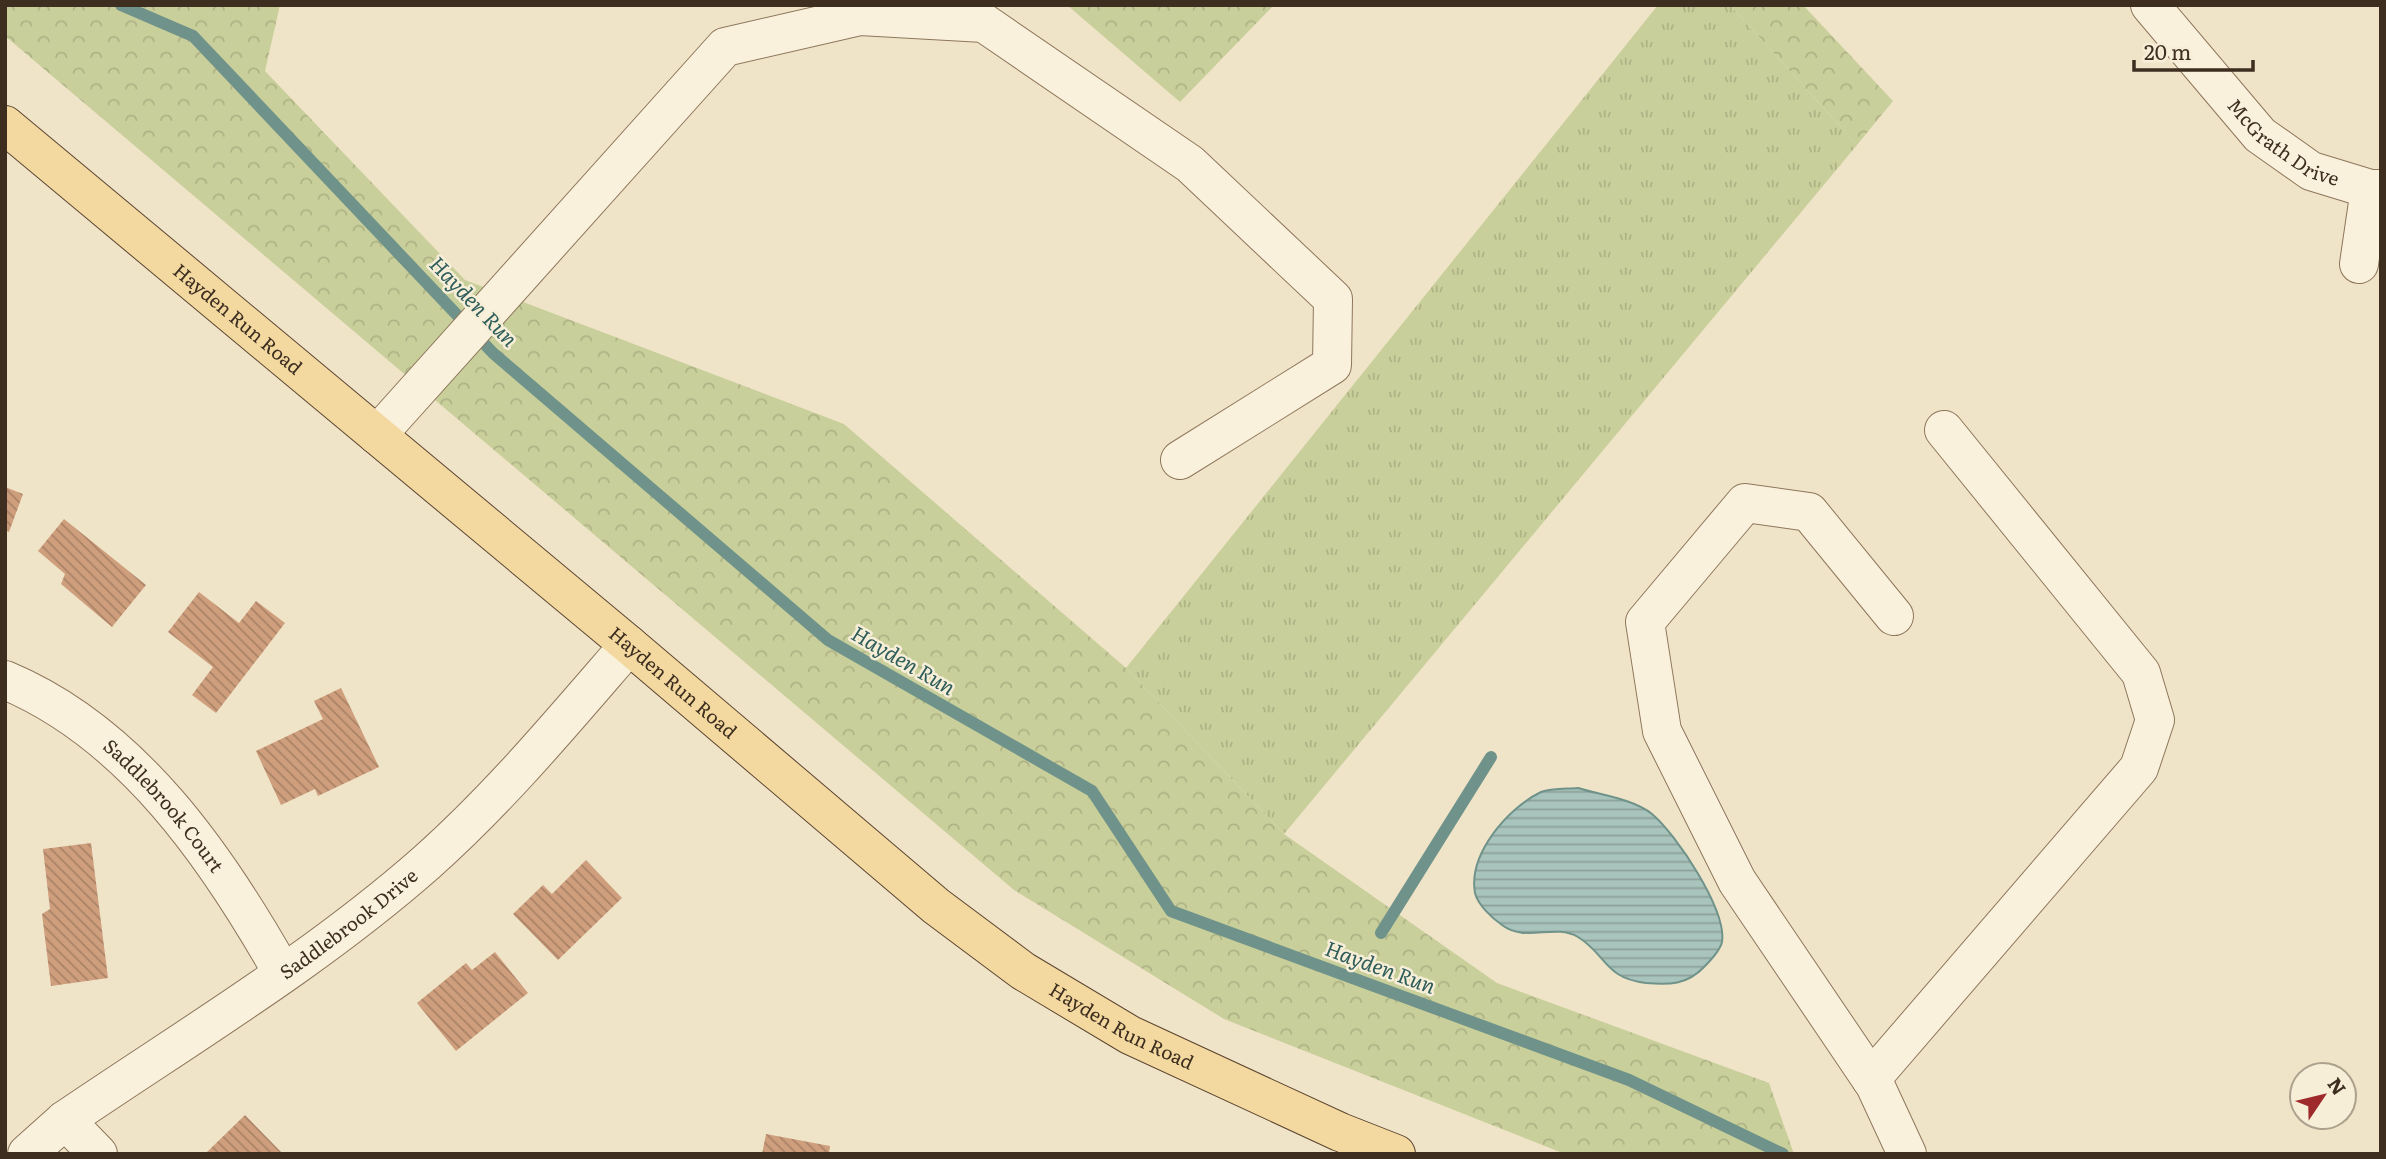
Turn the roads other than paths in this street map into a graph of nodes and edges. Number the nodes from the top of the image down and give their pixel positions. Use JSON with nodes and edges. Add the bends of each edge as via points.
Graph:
{"nodes":[{"id":1,"x":2150,"y":5,"type":"edge"},
{"id":2,"x":5,"y":125,"type":"edge"},
{"id":3,"x":2375,"y":189,"type":"edge"},
{"id":4,"x":2359,"y":264,"type":"dead end"},
{"id":5,"x":1944,"y":430,"type":"dead end"},
{"id":6,"x":376,"y":435,"type":"junction"},
{"id":7,"x":1180,"y":460,"type":"dead end"},
{"id":8,"x":1894,"y":617,"type":"dead end"},
{"id":9,"x":629,"y":645,"type":"junction"},
{"id":10,"x":5,"y":680,"type":"edge"},
{"id":11,"x":282,"y":972,"type":"junction"},
{"id":12,"x":1871,"y":1079,"type":"junction"},
{"id":13,"x":65,"y":1120,"type":"junction"},
{"id":14,"x":27,"y":1154,"type":"edge"},
{"id":15,"x":98,"y":1154,"type":"edge"},
{"id":16,"x":1396,"y":1154,"type":"edge"},
{"id":17,"x":1907,"y":1154,"type":"edge"}],
"edges":[{"from":1,"to":3,"type":"street","name":"McGrath Drive","via":[[2260,135],[2311,171]]},
{"from":2,"to":6,"type":"main road","name":"Hayden Run Road"},
{"from":3,"to":4,"type":"street"},
{"from":5,"to":12,"type":"street","via":[[2141,673],[2155,720],[2139,768]]},
{"from":6,"to":7,"type":"street","via":[[725,47],[860,16],[984,23],[1190,164],[1333,299],[1332,365]]},
{"from":6,"to":9,"type":"main road","name":"Hayden Run Road"},
{"from":8,"to":12,"type":"street","via":[[1809,512],[1745,503],[1645,622],[1662,731],[1737,881]]},
{"from":9,"to":11,"type":"street","name":"Saddlebrook Drive","via":[[506,787],[437,853],[341,933]]},
{"from":9,"to":16,"type":"main road","name":"Hayden Run Road","via":[[936,906],[1023,971],[1130,1035]]},
{"from":10,"to":11,"type":"street","name":"Saddlebrook Court","via":[[34,692],[90,728],[145,780],[244,906]]},
{"from":11,"to":13,"type":"street","name":"Saddlebrook Drive"},
{"from":12,"to":17,"type":"street"},
{"from":13,"to":14,"type":"street","name":"Saddlebrook Drive"},
{"from":13,"to":15,"type":"street"}]}
